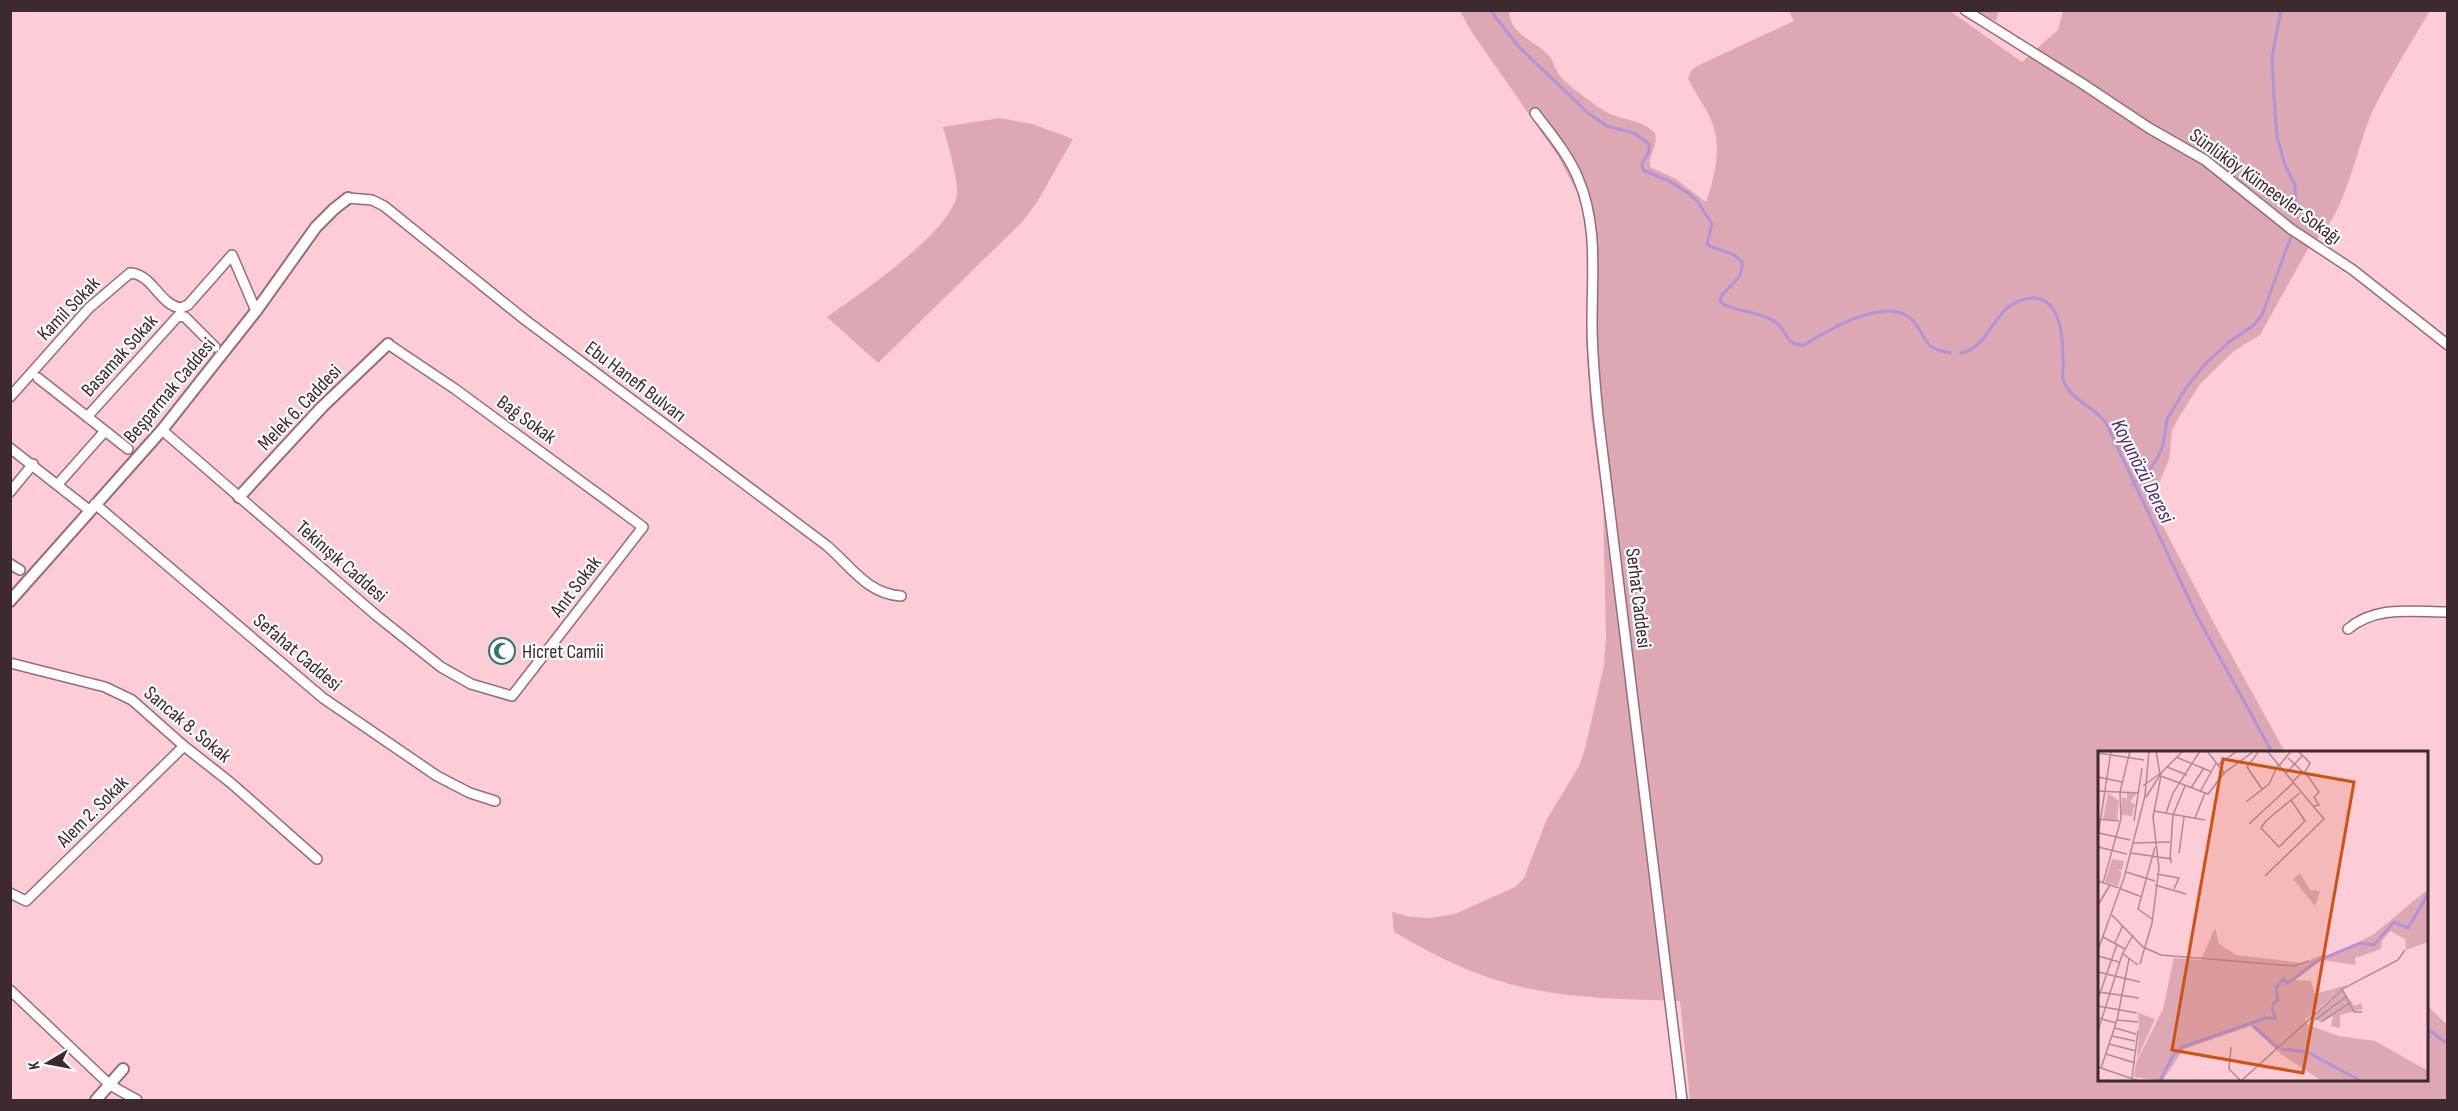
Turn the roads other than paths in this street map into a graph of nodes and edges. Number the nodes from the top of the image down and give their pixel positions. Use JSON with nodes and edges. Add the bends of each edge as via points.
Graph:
{"nodes":[{"id":1,"x":1965,"y":10,"type":"edge"},
{"id":2,"x":1535,"y":113,"type":"dead end"},
{"id":3,"x":348,"y":198,"type":"joint"},
{"id":4,"x":130,"y":273,"type":"joint"},
{"id":5,"x":256,"y":311,"type":"junction"},
{"id":6,"x":388,"y":344,"type":"joint"},
{"id":7,"x":2448,"y":345,"type":"edge"},
{"id":8,"x":215,"y":347,"type":"dead end"},
{"id":9,"x":38,"y":378,"type":"dead end"},
{"id":10,"x":10,"y":397,"type":"edge"},
{"id":11,"x":87,"y":417,"type":"junction"},
{"id":12,"x":162,"y":430,"type":"junction"},
{"id":13,"x":105,"y":431,"type":"junction"},
{"id":14,"x":10,"y":448,"type":"edge"},
{"id":15,"x":128,"y":449,"type":"dead end"},
{"id":16,"x":33,"y":464,"type":"junction"},
{"id":17,"x":58,"y":484,"type":"junction"},
{"id":18,"x":10,"y":492,"type":"edge"},
{"id":19,"x":239,"y":496,"type":"junction"},
{"id":20,"x":92,"y":507,"type":"junction"},
{"id":21,"x":643,"y":527,"type":"joint"},
{"id":22,"x":10,"y":564,"type":"edge"},
{"id":23,"x":20,"y":570,"type":"dead end"},
{"id":24,"x":901,"y":596,"type":"dead end"},
{"id":25,"x":10,"y":601,"type":"edge"},
{"id":26,"x":2448,"y":612,"type":"edge"},
{"id":27,"x":2348,"y":629,"type":"dead end"},
{"id":28,"x":10,"y":663,"type":"edge"},
{"id":29,"x":512,"y":696,"type":"joint"},
{"id":30,"x":184,"y":746,"type":"junction"},
{"id":31,"x":495,"y":801,"type":"dead end"},
{"id":32,"x":317,"y":859,"type":"dead end"},
{"id":33,"x":10,"y":893,"type":"edge"},
{"id":34,"x":10,"y":990,"type":"edge"},
{"id":35,"x":123,"y":1069,"type":"dead end"},
{"id":36,"x":110,"y":1085,"type":"junction"},
{"id":37,"x":96,"y":1101,"type":"edge"},
{"id":38,"x":137,"y":1101,"type":"edge"},
{"id":39,"x":1682,"y":1101,"type":"edge"}],
"edges":[{"from":1,"to":7,"type":"street","name":"Sünlüköy Kümeevler Sokağı","via":[[2205,160]]},
{"from":2,"to":39,"type":"street","name":"Serhat Caddesi","via":[[1577,176],[1593,235],[1592,325],[1598,415]]},
{"from":3,"to":5,"type":"street","name":"Beşparmak Caddesi","via":[[316,227]]},
{"from":3,"to":24,"type":"street","name":"Ebu Hanefi Bulvarı","via":[[372,200],[384,206],[524,319],[826,545],[866,583],[883,593]]},
{"from":4,"to":5,"type":"street","name":"Basamak Sokak","via":[[143,277],[170,304],[185,307],[232,255]]},
{"from":4,"to":10,"type":"street","name":"Kamil Sokak","via":[[89,308]]},
{"from":5,"to":12,"type":"street","name":"Beşparmak Caddesi"},
{"from":6,"to":19,"type":"street","name":"Melek 6. Caddesi","via":[[322,407]]},
{"from":6,"to":21,"type":"street","name":"Bağ Sokak"},
{"from":8,"to":11,"type":"street","name":"Basamak Sokak","via":[[184,317],[178,316]]},
{"from":9,"to":11,"type":"street"},
{"from":11,"to":13,"type":"street"},
{"from":12,"to":19,"type":"street","name":"Tekinışık Caddesi"},
{"from":12,"to":20,"type":"street","name":"Beşparmak Caddesi"},
{"from":13,"to":15,"type":"street"},
{"from":13,"to":17,"type":"street"},
{"from":14,"to":16,"type":"street","name":"Sefahat Caddesi"},
{"from":16,"to":17,"type":"street","name":"Sefahat Caddesi"},
{"from":16,"to":18,"type":"street"},
{"from":17,"to":20,"type":"street","name":"Sefahat Caddesi"},
{"from":19,"to":29,"type":"street","name":"Tekinışık Caddesi","via":[[377,616],[453,676]]},
{"from":20,"to":25,"type":"street","name":"Beşparmak Caddesi"},
{"from":20,"to":31,"type":"street","name":"Sefahat Caddesi","via":[[323,698],[437,776]]},
{"from":21,"to":29,"type":"street","name":"Anıt Sokak"},
{"from":22,"to":23,"type":"street"},
{"from":26,"to":27,"type":"street","via":[[2377,613]]},
{"from":28,"to":30,"type":"street","name":"Sancak 8. Sokak","via":[[120,693]]},
{"from":30,"to":32,"type":"street","name":"Sancak 8. Sokak"},
{"from":30,"to":33,"type":"street","name":"Alem 2. Sokak","via":[[26,901]]},
{"from":34,"to":36,"type":"street"},
{"from":35,"to":36,"type":"street"},
{"from":36,"to":37,"type":"street"},
{"from":36,"to":38,"type":"street"}]}
